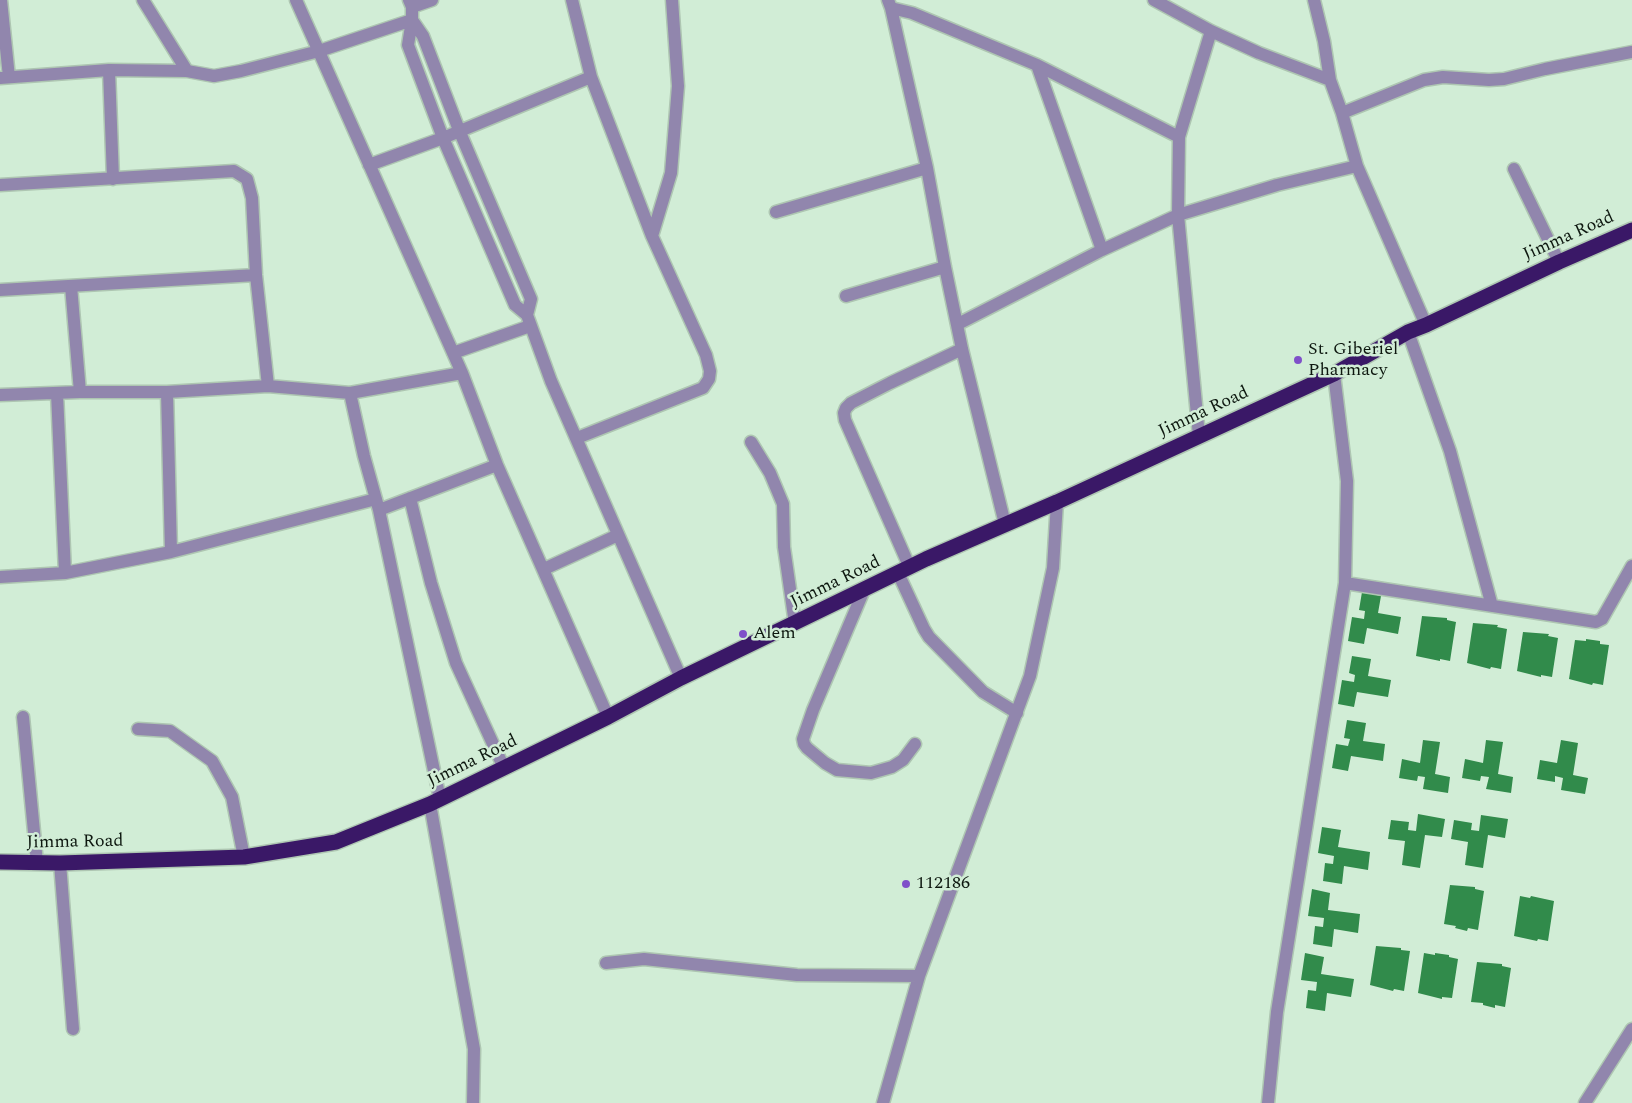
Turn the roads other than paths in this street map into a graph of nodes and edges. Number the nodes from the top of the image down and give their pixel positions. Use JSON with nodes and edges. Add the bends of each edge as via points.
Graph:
{"nodes":[{"id":1,"x":1,"y":0,"type":"edge"},
{"id":2,"x":143,"y":0,"type":"edge"},
{"id":3,"x":296,"y":0,"type":"edge"},
{"id":4,"x":432,"y":0,"type":"edge"},
{"id":5,"x":572,"y":0,"type":"edge"},
{"id":6,"x":672,"y":0,"type":"edge"},
{"id":7,"x":915,"y":0,"type":"edge"},
{"id":8,"x":1154,"y":0,"type":"edge"},
{"id":9,"x":1314,"y":0,"type":"edge"},
{"id":10,"x":411,"y":3,"type":"edge"},
{"id":11,"x":889,"y":4,"type":"edge"},
{"id":12,"x":912,"y":13,"type":"junction"},
{"id":13,"x":412,"y":20,"type":"junction"},
{"id":14,"x":1211,"y":31,"type":"junction"},
{"id":15,"x":319,"y":51,"type":"junction"},
{"id":16,"x":1632,"y":52,"type":"edge"},
{"id":17,"x":1037,"y":65,"type":"junction"},
{"id":18,"x":108,"y":70,"type":"junction"},
{"id":19,"x":188,"y":71,"type":"junction"},
{"id":20,"x":591,"y":77,"type":"junction"},
{"id":21,"x":4,"y":78,"type":"edge"},
{"id":22,"x":1330,"y":80,"type":"junction"},
{"id":23,"x":1342,"y":113,"type":"junction"},
{"id":24,"x":459,"y":130,"type":"junction"},
{"id":25,"x":1179,"y":137,"type":"junction"},
{"id":26,"x":443,"y":138,"type":"junction"},
{"id":27,"x":369,"y":165,"type":"junction"},
{"id":28,"x":1357,"y":166,"type":"junction"},
{"id":29,"x":927,"y":168,"type":"junction"},
{"id":30,"x":1514,"y":169,"type":"dead end"},
{"id":31,"x":113,"y":179,"type":"junction"},
{"id":32,"x":0,"y":185,"type":"edge"},
{"id":33,"x":776,"y":212,"type":"dead end"},
{"id":34,"x":1178,"y":214,"type":"junction"},
{"id":35,"x":1632,"y":230,"type":"edge"},
{"id":36,"x":652,"y":236,"type":"junction"},
{"id":37,"x":1102,"y":250,"type":"junction"},
{"id":38,"x":1558,"y":262,"type":"junction"},
{"id":39,"x":945,"y":266,"type":"junction"},
{"id":40,"x":256,"y":275,"type":"junction"},
{"id":41,"x":71,"y":286,"type":"junction"},
{"id":42,"x":0,"y":290,"type":"edge"},
{"id":43,"x":846,"y":296,"type":"dead end"},
{"id":44,"x":528,"y":320,"type":"junction"},
{"id":45,"x":958,"y":324,"type":"junction"},
{"id":46,"x":1426,"y":325,"type":"junction"},
{"id":47,"x":1408,"y":332,"type":"junction"},
{"id":48,"x":962,"y":349,"type":"junction"},
{"id":49,"x":453,"y":353,"type":"junction"},
{"id":50,"x":462,"y":372,"type":"junction"},
{"id":51,"x":1334,"y":374,"type":"junction"},
{"id":52,"x":268,"y":386,"type":"junction"},
{"id":53,"x":80,"y":392,"type":"junction"},
{"id":54,"x":167,"y":392,"type":"junction"},
{"id":55,"x":56,"y":393,"type":"junction"},
{"id":56,"x":350,"y":394,"type":"junction"},
{"id":57,"x":0,"y":395,"type":"edge"},
{"id":58,"x":1199,"y":436,"type":"junction"},
{"id":59,"x":577,"y":438,"type":"junction"},
{"id":60,"x":751,"y":442,"type":"dead end"},
{"id":61,"x":498,"y":465,"type":"junction"},
{"id":62,"x":410,"y":498,"type":"junction"},
{"id":63,"x":1057,"y":502,"type":"junction"},
{"id":64,"x":377,"y":505,"type":"junction"},
{"id":65,"x":1005,"y":524,"type":"junction"},
{"id":66,"x":618,"y":535,"type":"junction"},
{"id":67,"x":171,"y":552,"type":"junction"},
{"id":68,"x":1632,"y":566,"type":"edge"},
{"id":69,"x":544,"y":569,"type":"junction"},
{"id":70,"x":904,"y":570,"type":"junction"},
{"id":71,"x":65,"y":573,"type":"junction"},
{"id":72,"x":0,"y":577,"type":"edge"},
{"id":73,"x":1345,"y":583,"type":"junction"},
{"id":74,"x":864,"y":590,"type":"junction"},
{"id":75,"x":1492,"y":606,"type":"junction"},
{"id":76,"x":795,"y":624,"type":"junction"},
{"id":77,"x":681,"y":678,"type":"junction"},
{"id":78,"x":1017,"y":713,"type":"junction"},
{"id":79,"x":23,"y":717,"type":"dead end"},
{"id":80,"x":608,"y":718,"type":"junction"},
{"id":81,"x":138,"y":729,"type":"dead end"},
{"id":82,"x":915,"y":744,"type":"dead end"},
{"id":83,"x":504,"y":768,"type":"junction"},
{"id":84,"x":435,"y":802,"type":"junction"},
{"id":85,"x":244,"y":857,"type":"junction"},
{"id":86,"x":0,"y":862,"type":"edge"},
{"id":87,"x":36,"y":862,"type":"junction"},
{"id":88,"x":60,"y":863,"type":"junction"},
{"id":89,"x":606,"y":963,"type":"dead end"},
{"id":90,"x":919,"y":976,"type":"junction"},
{"id":91,"x":74,"y":1029,"type":"dead end"},
{"id":92,"x":1632,"y":1029,"type":"edge"},
{"id":93,"x":473,"y":1103,"type":"edge"},
{"id":94,"x":883,"y":1103,"type":"edge"},
{"id":95,"x":1268,"y":1103,"type":"edge"},
{"id":96,"x":1585,"y":1103,"type":"edge"}],
"edges":[{"from":1,"to":21,"type":"street"},
{"from":2,"to":19,"type":"street"},
{"from":3,"to":15,"type":"street"},
{"from":4,"to":10,"type":"street"},
{"from":5,"to":20,"type":"street"},
{"from":6,"to":36,"type":"street","via":[[678,86],[671,173]]},
{"from":7,"to":12,"type":"street"},
{"from":8,"to":14,"type":"street"},
{"from":9,"to":22,"type":"street"},
{"from":10,"to":13,"type":"street"},
{"from":11,"to":12,"type":"street"},
{"from":11,"to":29,"type":"street"},
{"from":12,"to":17,"type":"street"},
{"from":13,"to":15,"type":"street"},
{"from":13,"to":24,"type":"street","via":[[423,36]]},
{"from":13,"to":26,"type":"street","via":[[408,45]]},
{"from":14,"to":22,"type":"street"},
{"from":14,"to":25,"type":"street"},
{"from":15,"to":19,"type":"street","via":[[241,72],[214,76]]},
{"from":15,"to":27,"type":"street"},
{"from":16,"to":23,"type":"street","via":[[1504,78],[1443,77],[1424,80]]},
{"from":17,"to":25,"type":"street"},
{"from":17,"to":37,"type":"street"},
{"from":18,"to":19,"type":"street"},
{"from":18,"to":21,"type":"street"},
{"from":18,"to":31,"type":"street"},
{"from":20,"to":24,"type":"street"},
{"from":20,"to":36,"type":"street"},
{"from":22,"to":23,"type":"street"},
{"from":23,"to":28,"type":"street"},
{"from":24,"to":26,"type":"street"},
{"from":24,"to":44,"type":"street","via":[[531,299]]},
{"from":25,"to":34,"type":"street"},
{"from":26,"to":27,"type":"street"},
{"from":26,"to":44,"type":"street","via":[[515,305]]},
{"from":27,"to":49,"type":"street"},
{"from":28,"to":34,"type":"street","via":[[1277,184]]},
{"from":28,"to":46,"type":"street"},
{"from":29,"to":33,"type":"street"},
{"from":29,"to":39,"type":"street"},
{"from":30,"to":38,"type":"street"},
{"from":31,"to":32,"type":"street"},
{"from":31,"to":40,"type":"street","via":[[234,171],[247,179],[252,198]]},
{"from":34,"to":37,"type":"street"},
{"from":34,"to":58,"type":"street"},
{"from":35,"to":38,"type":"highway","name":"Jimma Road"},
{"from":36,"to":59,"type":"street","via":[[706,355],[709,379],[703,388]]},
{"from":37,"to":45,"type":"street"},
{"from":38,"to":46,"type":"highway","name":"Jimma Road"},
{"from":39,"to":43,"type":"street"},
{"from":39,"to":45,"type":"street"},
{"from":40,"to":41,"type":"street"},
{"from":40,"to":52,"type":"street"},
{"from":41,"to":42,"type":"street"},
{"from":41,"to":53,"type":"street"},
{"from":44,"to":49,"type":"street"},
{"from":44,"to":59,"type":"street"},
{"from":45,"to":48,"type":"street"},
{"from":46,"to":47,"type":"highway","name":"Jimma Road"},
{"from":47,"to":51,"type":"highway","name":"Jimma Road"},
{"from":47,"to":75,"type":"street","via":[[1450,451]]},
{"from":48,"to":65,"type":"street"},
{"from":48,"to":70,"type":"street","via":[[851,403],[844,413]]},
{"from":49,"to":50,"type":"street"},
{"from":50,"to":56,"type":"street"},
{"from":50,"to":61,"type":"street"},
{"from":51,"to":58,"type":"highway","name":"Jimma Road"},
{"from":51,"to":73,"type":"street","via":[[1347,481]]},
{"from":52,"to":54,"type":"street"},
{"from":52,"to":56,"type":"street"},
{"from":53,"to":54,"type":"street"},
{"from":53,"to":55,"type":"street"},
{"from":54,"to":67,"type":"street"},
{"from":55,"to":57,"type":"street"},
{"from":55,"to":71,"type":"street"},
{"from":56,"to":64,"type":"street"},
{"from":58,"to":63,"type":"highway","name":"Jimma Road"},
{"from":59,"to":66,"type":"street"},
{"from":60,"to":76,"type":"street","via":[[770,473],[783,504],[784,547]]},
{"from":61,"to":62,"type":"street"},
{"from":61,"to":69,"type":"street"},
{"from":62,"to":64,"type":"street"},
{"from":62,"to":83,"type":"street","via":[[431,583],[456,663]]},
{"from":63,"to":65,"type":"highway","name":"Jimma Road"},
{"from":63,"to":78,"type":"street","via":[[1053,568],[1030,676]]},
{"from":64,"to":67,"type":"street"},
{"from":64,"to":84,"type":"street"},
{"from":65,"to":70,"type":"highway","name":"Jimma Road"},
{"from":66,"to":69,"type":"street"},
{"from":66,"to":77,"type":"street"},
{"from":67,"to":71,"type":"street"},
{"from":68,"to":75,"type":"street","via":[[1602,619],[1596,622]]},
{"from":69,"to":80,"type":"street"},
{"from":70,"to":74,"type":"highway","name":"Jimma Road"},
{"from":70,"to":78,"type":"street","via":[[924,630],[983,692]]},
{"from":71,"to":72,"type":"street"},
{"from":73,"to":75,"type":"street"},
{"from":73,"to":95,"type":"street","via":[[1277,1012]]},
{"from":74,"to":76,"type":"highway","name":"Jimma Road"},
{"from":74,"to":82,"type":"street","via":[[813,710],[804,744],[837,770],[871,773],[903,760]]},
{"from":76,"to":77,"type":"highway","name":"Jimma Road"},
{"from":77,"to":80,"type":"highway","name":"Jimma Road"},
{"from":78,"to":90,"type":"street"},
{"from":79,"to":87,"type":"street"},
{"from":80,"to":83,"type":"highway","name":"Jimma Road"},
{"from":81,"to":85,"type":"street","via":[[170,731],[212,761],[232,797]]},
{"from":83,"to":84,"type":"highway","name":"Jimma Road"},
{"from":84,"to":85,"type":"highway","name":"Jimma Road","via":[[336,842]]},
{"from":84,"to":93,"type":"street","via":[[474,1049]]},
{"from":85,"to":88,"type":"highway","name":"Jimma Road"},
{"from":86,"to":87,"type":"highway","name":"Jimma Road"},
{"from":87,"to":88,"type":"highway","name":"Jimma Road"},
{"from":88,"to":91,"type":"street"},
{"from":89,"to":90,"type":"street","via":[[644,959],[797,975]]},
{"from":90,"to":94,"type":"street"},
{"from":92,"to":96,"type":"street"}]}
